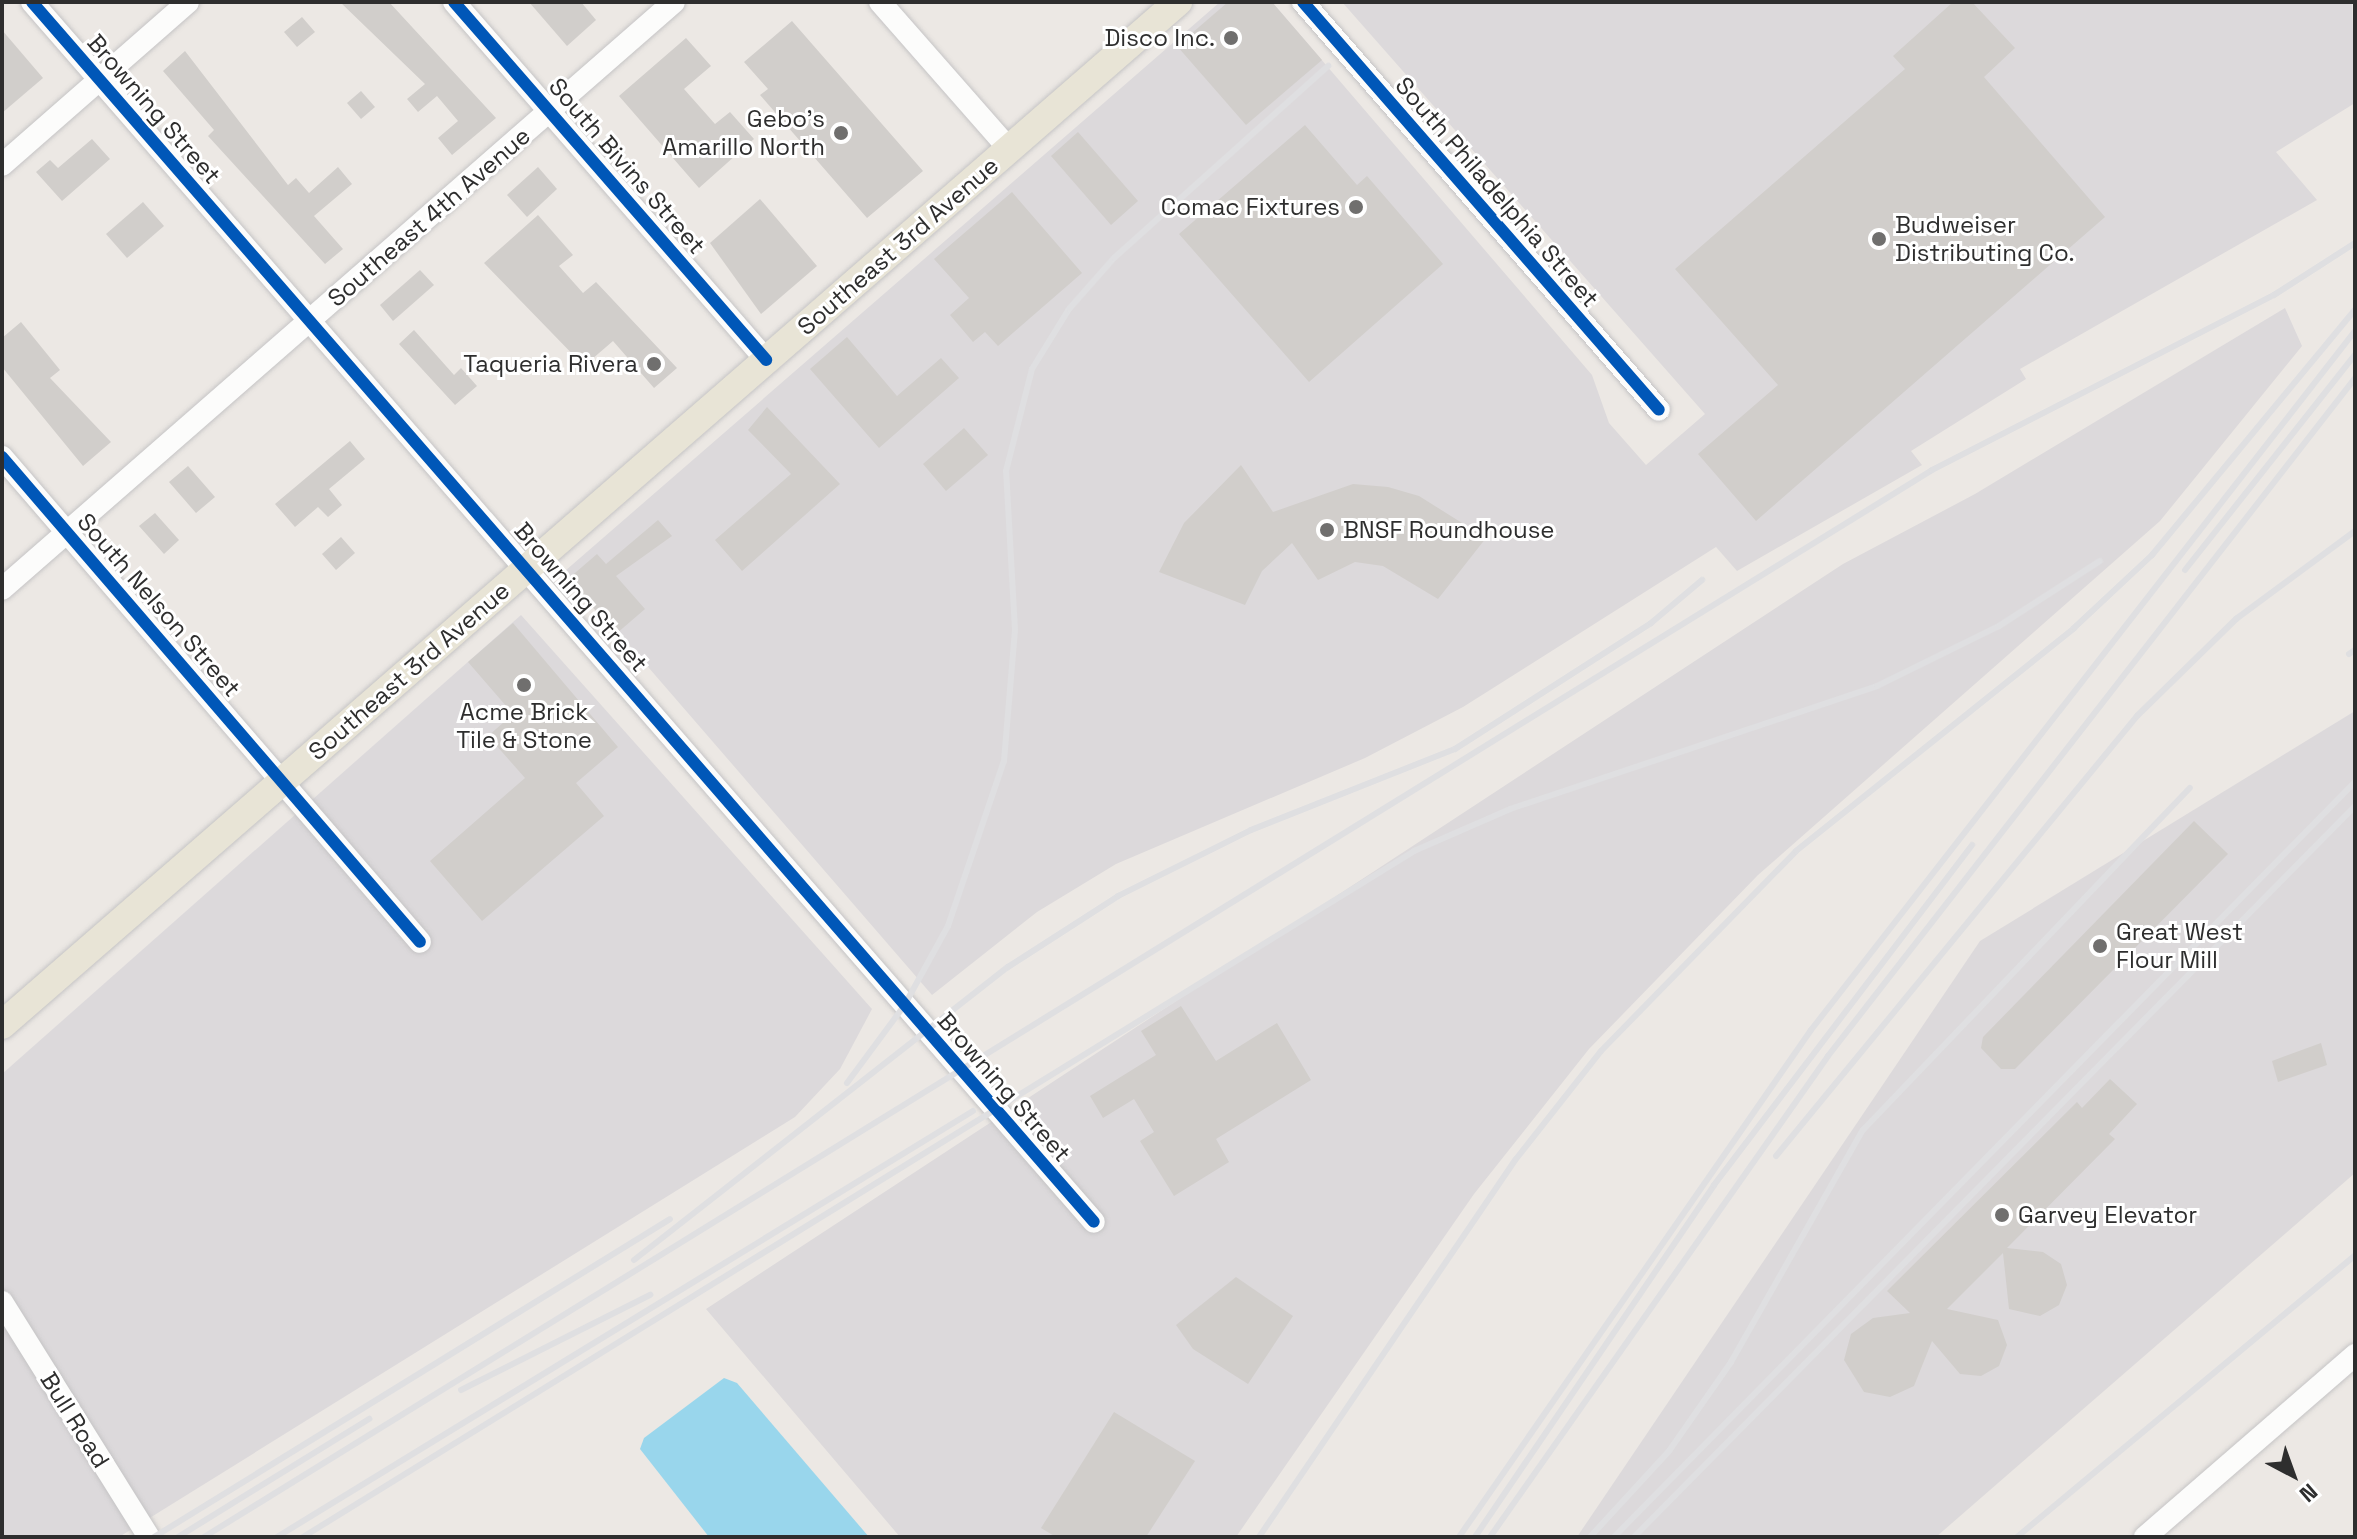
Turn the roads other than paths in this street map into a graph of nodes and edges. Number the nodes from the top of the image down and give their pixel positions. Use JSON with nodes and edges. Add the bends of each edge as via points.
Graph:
{"nodes":[{"id":1,"x":32,"y":2,"type":"edge"},
{"id":2,"x":188,"y":2,"type":"edge"},
{"id":3,"x":454,"y":2,"type":"edge"},
{"id":4,"x":674,"y":2,"type":"edge"},
{"id":5,"x":880,"y":2,"type":"edge"},
{"id":6,"x":1178,"y":2,"type":"edge"},
{"id":7,"x":1303,"y":2,"type":"edge"},
{"id":8,"x":99,"y":79,"type":"junction"},
{"id":9,"x":550,"y":111,"type":"junction"},
{"id":10,"x":1009,"y":149,"type":"junction"},
{"id":11,"x":2,"y":165,"type":"edge"},
{"id":12,"x":309,"y":321,"type":"junction"},
{"id":13,"x":766,"y":360,"type":"junction"},
{"id":14,"x":1659,"y":410,"type":"dead end"},
{"id":15,"x":2,"y":457,"type":"edge"},
{"id":16,"x":67,"y":532,"type":"junction"},
{"id":17,"x":527,"y":568,"type":"junction"},
{"id":18,"x":2,"y":589,"type":"edge"},
{"id":19,"x":282,"y":782,"type":"junction"},
{"id":20,"x":420,"y":942,"type":"dead end"},
{"id":21,"x":2,"y":1025,"type":"edge"},
{"id":22,"x":1094,"y":1222,"type":"dead end"},
{"id":23,"x":2,"y":1302,"type":"edge"},
{"id":24,"x":2355,"y":1355,"type":"edge"},
{"id":25,"x":149,"y":1537,"type":"edge"},
{"id":26,"x":2145,"y":1537,"type":"edge"}],
"edges":[{"from":1,"to":8,"type":"street","name":"Browning Street"},
{"from":2,"to":8,"type":"street"},
{"from":3,"to":9,"type":"street","name":"South Bivins Street"},
{"from":4,"to":9,"type":"street","name":"Southeast 4th Avenue"},
{"from":5,"to":10,"type":"street"},
{"from":6,"to":10,"type":"main road","name":"Southeast 3rd Avenue"},
{"from":7,"to":14,"type":"street","name":"South Philadelphia Street"},
{"from":8,"to":11,"type":"street"},
{"from":8,"to":12,"type":"street","name":"Browning Street"},
{"from":9,"to":12,"type":"street","name":"Southeast 4th Avenue"},
{"from":9,"to":13,"type":"street","name":"South Bivins Street"},
{"from":10,"to":13,"type":"main road","name":"Southeast 3rd Avenue"},
{"from":12,"to":16,"type":"street","name":"Southeast 4th Avenue"},
{"from":12,"to":17,"type":"street","name":"Browning Street"},
{"from":13,"to":17,"type":"main road","name":"Southeast 3rd Avenue"},
{"from":15,"to":16,"type":"street","name":"South Nelson Street"},
{"from":16,"to":18,"type":"street","name":"Southeast 4th Avenue"},
{"from":16,"to":19,"type":"street","name":"South Nelson Street"},
{"from":17,"to":19,"type":"main road","name":"Southeast 3rd Avenue"},
{"from":17,"to":22,"type":"street","name":"Browning Street"},
{"from":19,"to":20,"type":"street","name":"South Nelson Street"},
{"from":19,"to":21,"type":"main road","name":"Southeast 3rd Avenue"},
{"from":23,"to":25,"type":"street","name":"Bull Road"},
{"from":24,"to":26,"type":"street"}]}
